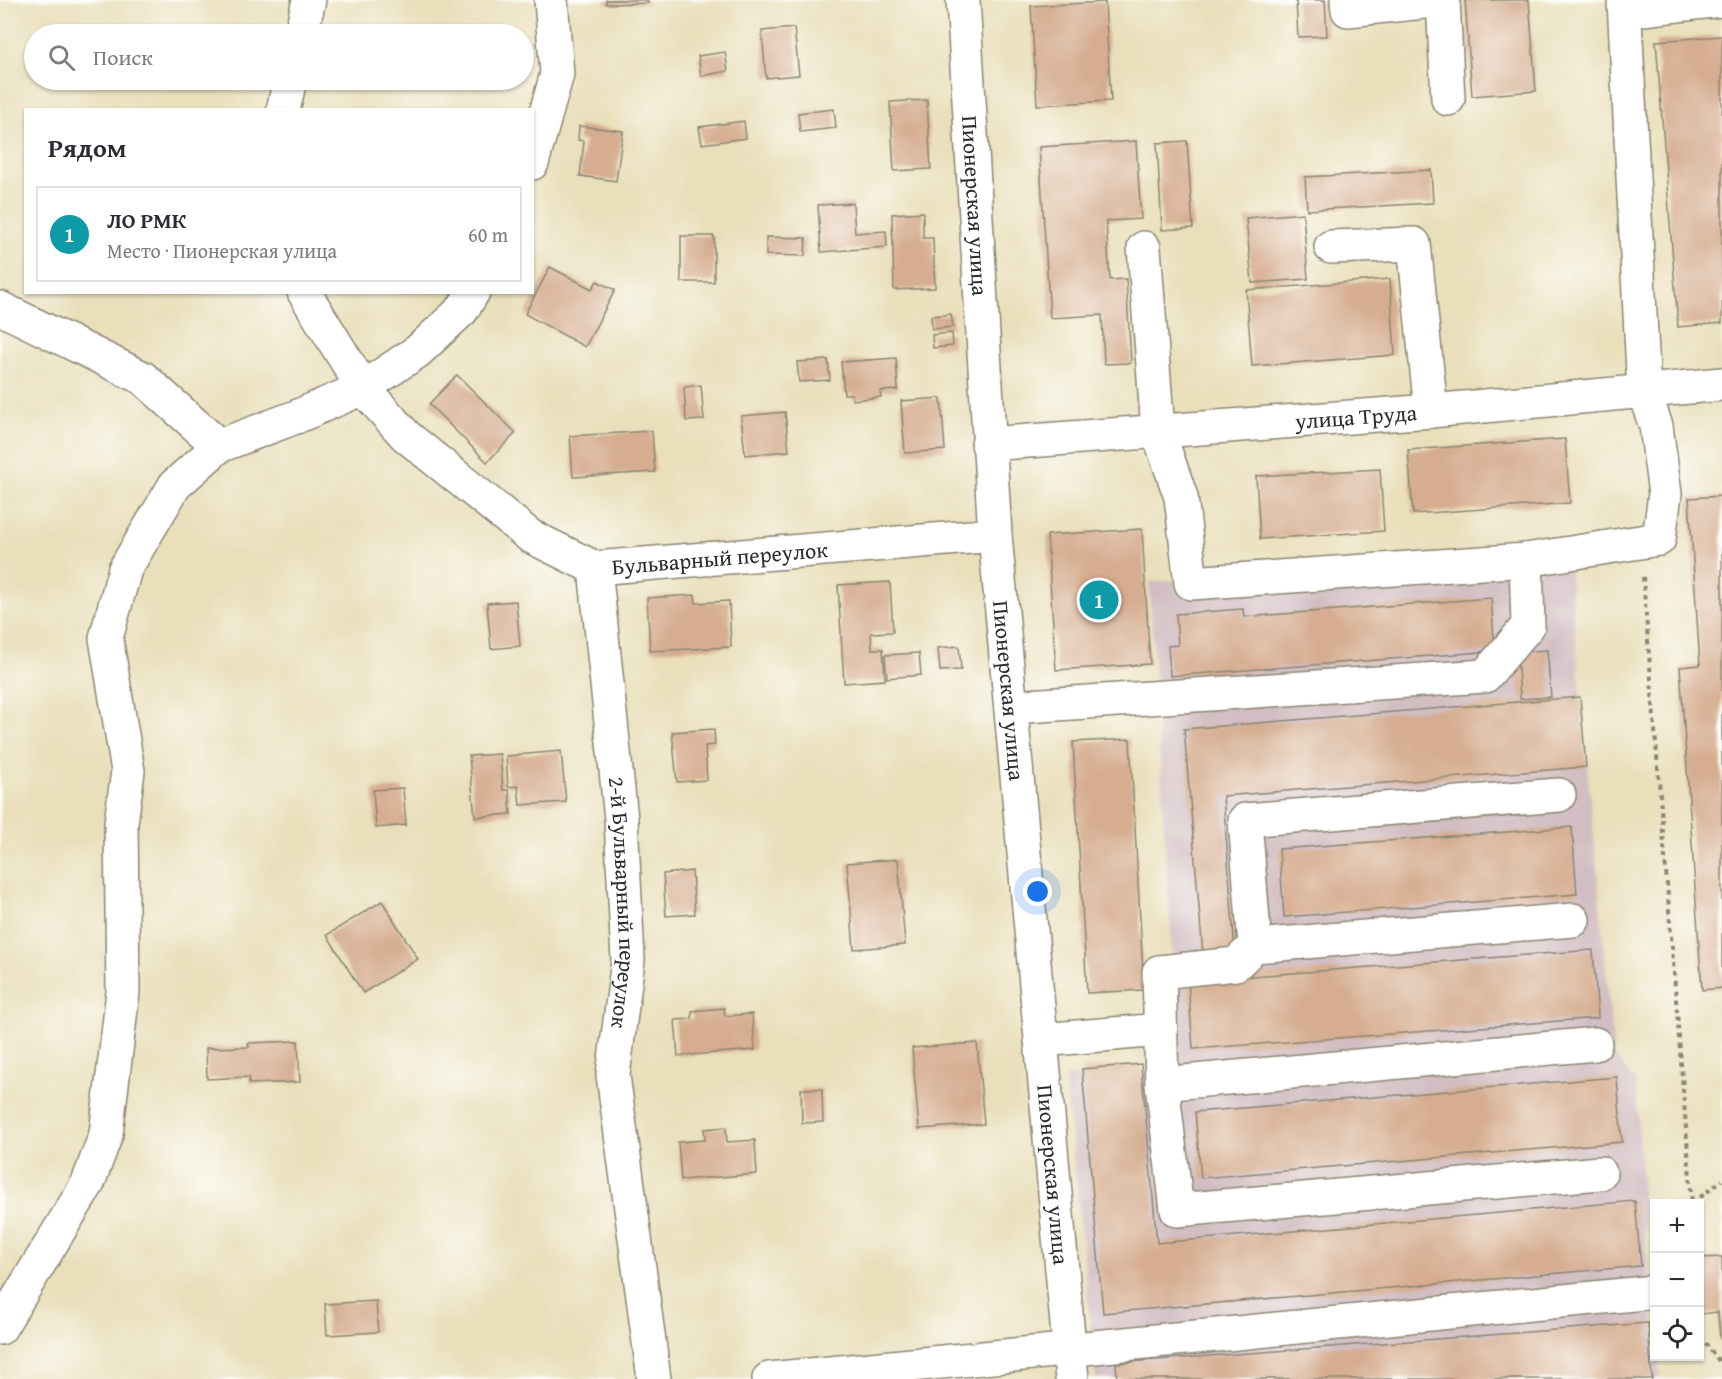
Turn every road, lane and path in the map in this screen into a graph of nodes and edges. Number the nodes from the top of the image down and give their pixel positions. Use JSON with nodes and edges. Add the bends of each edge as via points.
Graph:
{"nodes":[{"id":1,"x":309,"y":0,"type":"edge"},
{"id":2,"x":551,"y":0,"type":"edge"},
{"id":3,"x":963,"y":0,"type":"edge"},
{"id":4,"x":1347,"y":0,"type":"edge"},
{"id":5,"x":1443,"y":0,"type":"edge"},
{"id":6,"x":1721,"y":0,"type":"edge"},
{"id":7,"x":1625,"y":5,"type":"edge"},
{"id":8,"x":303,"y":24,"type":"edge"},
{"id":9,"x":288,"y":90,"type":"edge"},
{"id":10,"x":1448,"y":99,"type":"dead end"},
{"id":11,"x":283,"y":108,"type":"edge"},
{"id":12,"x":534,"y":156,"type":"edge"},
{"id":13,"x":1144,"y":248,"type":"dead end"},
{"id":14,"x":1331,"y":248,"type":"dead end"},
{"id":15,"x":305,"y":294,"type":"edge"},
{"id":16,"x":472,"y":294,"type":"edge"},
{"id":17,"x":0,"y":308,"type":"edge"},
{"id":18,"x":1722,"y":384,"type":"edge"},
{"id":19,"x":363,"y":388,"type":"junction"},
{"id":20,"x":1644,"y":392,"type":"junction"},
{"id":21,"x":1431,"y":411,"type":"junction"},
{"id":22,"x":1158,"y":432,"type":"junction"},
{"id":23,"x":988,"y":444,"type":"junction"},
{"id":24,"x":219,"y":446,"type":"junction"},
{"id":25,"x":995,"y":535,"type":"junction"},
{"id":26,"x":1640,"y":541,"type":"junction"},
{"id":27,"x":1526,"y":560,"type":"junction"},
{"id":28,"x":595,"y":568,"type":"junction"},
{"id":29,"x":1011,"y":707,"type":"junction"},
{"id":30,"x":1559,"y":795,"type":"dead end"},
{"id":31,"x":1573,"y":920,"type":"dead end"},
{"id":32,"x":1255,"y":946,"type":"junction"},
{"id":33,"x":1161,"y":1030,"type":"junction"},
{"id":34,"x":1041,"y":1040,"type":"junction"},
{"id":35,"x":1595,"y":1044,"type":"dead end"},
{"id":36,"x":1162,"y":1083,"type":"junction"},
{"id":37,"x":1600,"y":1173,"type":"dead end"},
{"id":38,"x":1722,"y":1180,"type":"edge"},
{"id":39,"x":1692,"y":1199,"type":"edge"},
{"id":40,"x":1697,"y":1199,"type":"edge"},
{"id":41,"x":1650,"y":1292,"type":"edge"},
{"id":42,"x":0,"y":1328,"type":"edge"},
{"id":43,"x":1704,"y":1341,"type":"edge"},
{"id":44,"x":1071,"y":1364,"type":"edge"},
{"id":45,"x":1722,"y":1365,"type":"edge"},
{"id":46,"x":654,"y":1379,"type":"edge"},
{"id":47,"x":769,"y":1379,"type":"edge"}],
"edges":[{"from":1,"to":8,"type":"street"},
{"from":2,"to":12,"type":"street","via":[[557,74]]},
{"from":3,"to":23,"type":"street","name":"Пионерская улица"},
{"from":4,"to":5,"type":"street","via":[[1348,10]]},
{"from":5,"to":10,"type":"street"},
{"from":6,"to":7,"type":"street"},
{"from":7,"to":20,"type":"street"},
{"from":9,"to":11,"type":"street"},
{"from":13,"to":22,"type":"street"},
{"from":14,"to":21,"type":"street","via":[[1414,244]]},
{"from":15,"to":19,"type":"street","name":"Бульварный переулок"},
{"from":16,"to":19,"type":"street","via":[[462,310],[418,351]]},
{"from":17,"to":24,"type":"street","via":[[143,378]]},
{"from":18,"to":20,"type":"street","name":"улица Труда"},
{"from":19,"to":24,"type":"street"},
{"from":19,"to":28,"type":"street","name":"Бульварный переулок","via":[[406,436],[530,536]]},
{"from":20,"to":21,"type":"street","name":"улица Труда"},
{"from":20,"to":26,"type":"street","via":[[1656,426],[1665,494],[1659,539]]},
{"from":21,"to":22,"type":"street","name":"улица Труда"},
{"from":22,"to":23,"type":"street","name":"улица Труда"},
{"from":22,"to":27,"type":"street","via":[[1180,497],[1191,583]]},
{"from":23,"to":25,"type":"street","name":"Пионерская улица"},
{"from":24,"to":42,"type":"street","via":[[175,485],[146,532],[125,569],[106,639],[128,771],[121,824],[123,992],[106,1134],[88,1183]]},
{"from":25,"to":28,"type":"street","name":"Бульварный переулок"},
{"from":25,"to":29,"type":"street","name":"Пионерская улица"},
{"from":26,"to":27,"type":"street"},
{"from":26,"to":39,"type":"path"},
{"from":27,"to":29,"type":"street","via":[[1527,626],[1485,676]]},
{"from":28,"to":46,"type":"street","name":"2-й Бульварный переулок","via":[[621,819],[628,960],[613,1075]]},
{"from":29,"to":34,"type":"street","name":"Пионерская улица"},
{"from":30,"to":32,"type":"street","via":[[1245,820]]},
{"from":31,"to":32,"type":"street"},
{"from":32,"to":33,"type":"street","via":[[1236,964],[1159,972]]},
{"from":33,"to":34,"type":"street"},
{"from":33,"to":36,"type":"street"},
{"from":34,"to":44,"type":"street","name":"Пионерская улица"},
{"from":35,"to":36,"type":"street"},
{"from":36,"to":37,"type":"street","via":[[1177,1210]]},
{"from":38,"to":40,"type":"path"},
{"from":41,"to":44,"type":"street"},
{"from":43,"to":45,"type":"path"},
{"from":44,"to":47,"type":"street"}]}
